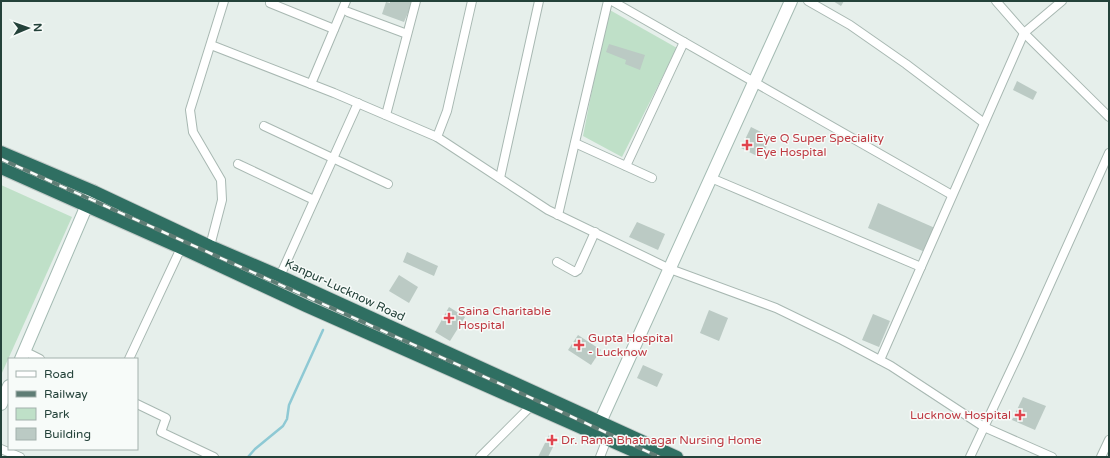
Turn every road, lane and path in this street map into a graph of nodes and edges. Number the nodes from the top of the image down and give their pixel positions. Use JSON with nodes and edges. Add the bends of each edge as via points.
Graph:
{"nodes":[{"id":1,"x":224,"y":1,"type":"edge"},
{"id":2,"x":346,"y":1,"type":"edge"},
{"id":3,"x":416,"y":1,"type":"edge"},
{"id":4,"x":472,"y":1,"type":"edge"},
{"id":5,"x":539,"y":1,"type":"edge"},
{"id":6,"x":608,"y":1,"type":"edge"},
{"id":7,"x":612,"y":1,"type":"edge"},
{"id":8,"x":792,"y":1,"type":"edge"},
{"id":9,"x":808,"y":1,"type":"edge"},
{"id":10,"x":996,"y":1,"type":"edge"},
{"id":11,"x":1062,"y":1,"type":"edge"},
{"id":12,"x":270,"y":4,"type":"dead end"},
{"id":13,"x":348,"y":12,"type":"dead end"},
{"id":14,"x":334,"y":29,"type":"junction"},
{"id":15,"x":1024,"y":33,"type":"junction"},
{"id":16,"x":407,"y":34,"type":"junction"},
{"id":17,"x":684,"y":42,"type":"junction"},
{"id":18,"x":211,"y":45,"type":"junction"},
{"id":19,"x":754,"y":82,"type":"junction"},
{"id":20,"x":311,"y":84,"type":"junction"},
{"id":21,"x":358,"y":103,"type":"junction"},
{"id":22,"x":386,"y":115,"type":"junction"},
{"id":23,"x":1109,"y":117,"type":"edge"},
{"id":24,"x":984,"y":123,"type":"junction"},
{"id":25,"x":264,"y":126,"type":"dead end"},
{"id":26,"x":437,"y":137,"type":"junction"},
{"id":27,"x":575,"y":143,"type":"junction"},
{"id":28,"x":1,"y":152,"type":"edge"},
{"id":29,"x":1109,"y":154,"type":"edge"},
{"id":30,"x":334,"y":158,"type":"junction"},
{"id":31,"x":238,"y":164,"type":"dead end"},
{"id":32,"x":626,"y":166,"type":"junction"},
{"id":33,"x":1,"y":168,"type":"edge"},
{"id":34,"x":500,"y":178,"type":"junction"},
{"id":35,"x":652,"y":178,"type":"dead end"},
{"id":36,"x":711,"y":178,"type":"junction"},
{"id":37,"x":388,"y":184,"type":"dead end"},
{"id":38,"x":93,"y":191,"type":"junction"},
{"id":39,"x":952,"y":195,"type":"junction"},
{"id":40,"x":314,"y":200,"type":"junction"},
{"id":41,"x":87,"y":206,"type":"junction"},
{"id":42,"x":558,"y":215,"type":"junction"},
{"id":43,"x":595,"y":232,"type":"junction"},
{"id":44,"x":210,"y":246,"type":"junction"},
{"id":45,"x":181,"y":248,"type":"junction"},
{"id":46,"x":557,"y":262,"type":"dead end"},
{"id":47,"x":921,"y":267,"type":"junction"},
{"id":48,"x":670,"y":269,"type":"junction"},
{"id":49,"x":280,"y":276,"type":"junction"},
{"id":50,"x":22,"y":355,"type":"edge"},
{"id":51,"x":36,"y":358,"type":"edge"},
{"id":52,"x":129,"y":358,"type":"edge"},
{"id":53,"x":880,"y":360,"type":"junction"},
{"id":54,"x":8,"y":388,"type":"edge"},
{"id":55,"x":1,"y":404,"type":"edge"},
{"id":56,"x":138,"y":404,"type":"edge"},
{"id":57,"x":532,"y":405,"type":"junction"},
{"id":58,"x":600,"y":421,"type":"junction"},
{"id":59,"x":984,"y":427,"type":"junction"},
{"id":60,"x":595,"y":433,"type":"junction"},
{"id":61,"x":607,"y":439,"type":"junction"},
{"id":62,"x":1108,"y":444,"type":"edge"},
{"id":63,"x":1,"y":449,"type":"edge"},
{"id":64,"x":20,"y":457,"type":"edge"},
{"id":65,"x":214,"y":457,"type":"edge"},
{"id":66,"x":480,"y":457,"type":"edge"},
{"id":67,"x":600,"y":457,"type":"edge"},
{"id":68,"x":647,"y":457,"type":"edge"},
{"id":69,"x":677,"y":457,"type":"edge"},
{"id":70,"x":970,"y":457,"type":"edge"},
{"id":71,"x":1052,"y":457,"type":"edge"},
{"id":72,"x":1101,"y":457,"type":"edge"}],
"edges":[{"from":1,"to":18,"type":"street"},
{"from":2,"to":14,"type":"street"},
{"from":3,"to":16,"type":"street"},
{"from":4,"to":26,"type":"street","via":[[447,111]]},
{"from":5,"to":34,"type":"street"},
{"from":6,"to":27,"type":"street"},
{"from":7,"to":17,"type":"street"},
{"from":8,"to":19,"type":"street"},
{"from":9,"to":24,"type":"street","via":[[850,25]]},
{"from":10,"to":15,"type":"street"},
{"from":11,"to":15,"type":"street"},
{"from":12,"to":14,"type":"street"},
{"from":13,"to":16,"type":"street"},
{"from":14,"to":20,"type":"street"},
{"from":15,"to":23,"type":"street"},
{"from":15,"to":24,"type":"street"},
{"from":16,"to":22,"type":"street"},
{"from":17,"to":19,"type":"street"},
{"from":17,"to":32,"type":"street"},
{"from":18,"to":20,"type":"street"},
{"from":18,"to":44,"type":"street","via":[[190,110],[193,132],[221,180],[222,200]]},
{"from":19,"to":36,"type":"street"},
{"from":19,"to":39,"type":"street"},
{"from":20,"to":21,"type":"street"},
{"from":21,"to":22,"type":"street"},
{"from":21,"to":30,"type":"street"},
{"from":22,"to":26,"type":"street"},
{"from":24,"to":39,"type":"street"},
{"from":25,"to":30,"type":"street"},
{"from":26,"to":34,"type":"street"},
{"from":27,"to":32,"type":"street"},
{"from":27,"to":42,"type":"street"},
{"from":28,"to":38,"type":"highway","name":"Kanpur-Lucknow Road"},
{"from":29,"to":59,"type":"street"},
{"from":30,"to":37,"type":"street"},
{"from":30,"to":40,"type":"street"},
{"from":31,"to":40,"type":"street"},
{"from":32,"to":35,"type":"street"},
{"from":33,"to":41,"type":"highway"},
{"from":34,"to":42,"type":"street"},
{"from":36,"to":47,"type":"street"},
{"from":36,"to":48,"type":"street"},
{"from":38,"to":41,"type":"street"},
{"from":38,"to":44,"type":"highway","name":"Kanpur-Lucknow Road"},
{"from":39,"to":47,"type":"street"},
{"from":40,"to":49,"type":"street"},
{"from":41,"to":45,"type":"highway"},
{"from":41,"to":50,"type":"street"},
{"from":42,"to":43,"type":"street"},
{"from":43,"to":46,"type":"street","via":[[578,270],[574,272]]},
{"from":43,"to":48,"type":"street"},
{"from":44,"to":49,"type":"highway","name":"Kanpur-Lucknow Road"},
{"from":45,"to":52,"type":"street"},
{"from":45,"to":57,"type":"highway"},
{"from":47,"to":53,"type":"street"},
{"from":48,"to":53,"type":"street","via":[[776,308]]},
{"from":48,"to":58,"type":"street"},
{"from":49,"to":58,"type":"highway","name":"Kanpur-Lucknow Road"},
{"from":50,"to":51,"type":"street"},
{"from":53,"to":59,"type":"street"},
{"from":54,"to":55,"type":"street"},
{"from":56,"to":65,"type":"street","via":[[166,418],[161,432]]},
{"from":57,"to":60,"type":"highway"},
{"from":57,"to":66,"type":"street"},
{"from":58,"to":60,"type":"street"},
{"from":58,"to":69,"type":"highway","name":"Kanpur-Lucknow Road"},
{"from":59,"to":70,"type":"street"},
{"from":59,"to":71,"type":"street"},
{"from":60,"to":61,"type":"highway"},
{"from":61,"to":67,"type":"street"},
{"from":61,"to":68,"type":"highway"},
{"from":62,"to":72,"type":"street"},
{"from":63,"to":64,"type":"street"}]}
